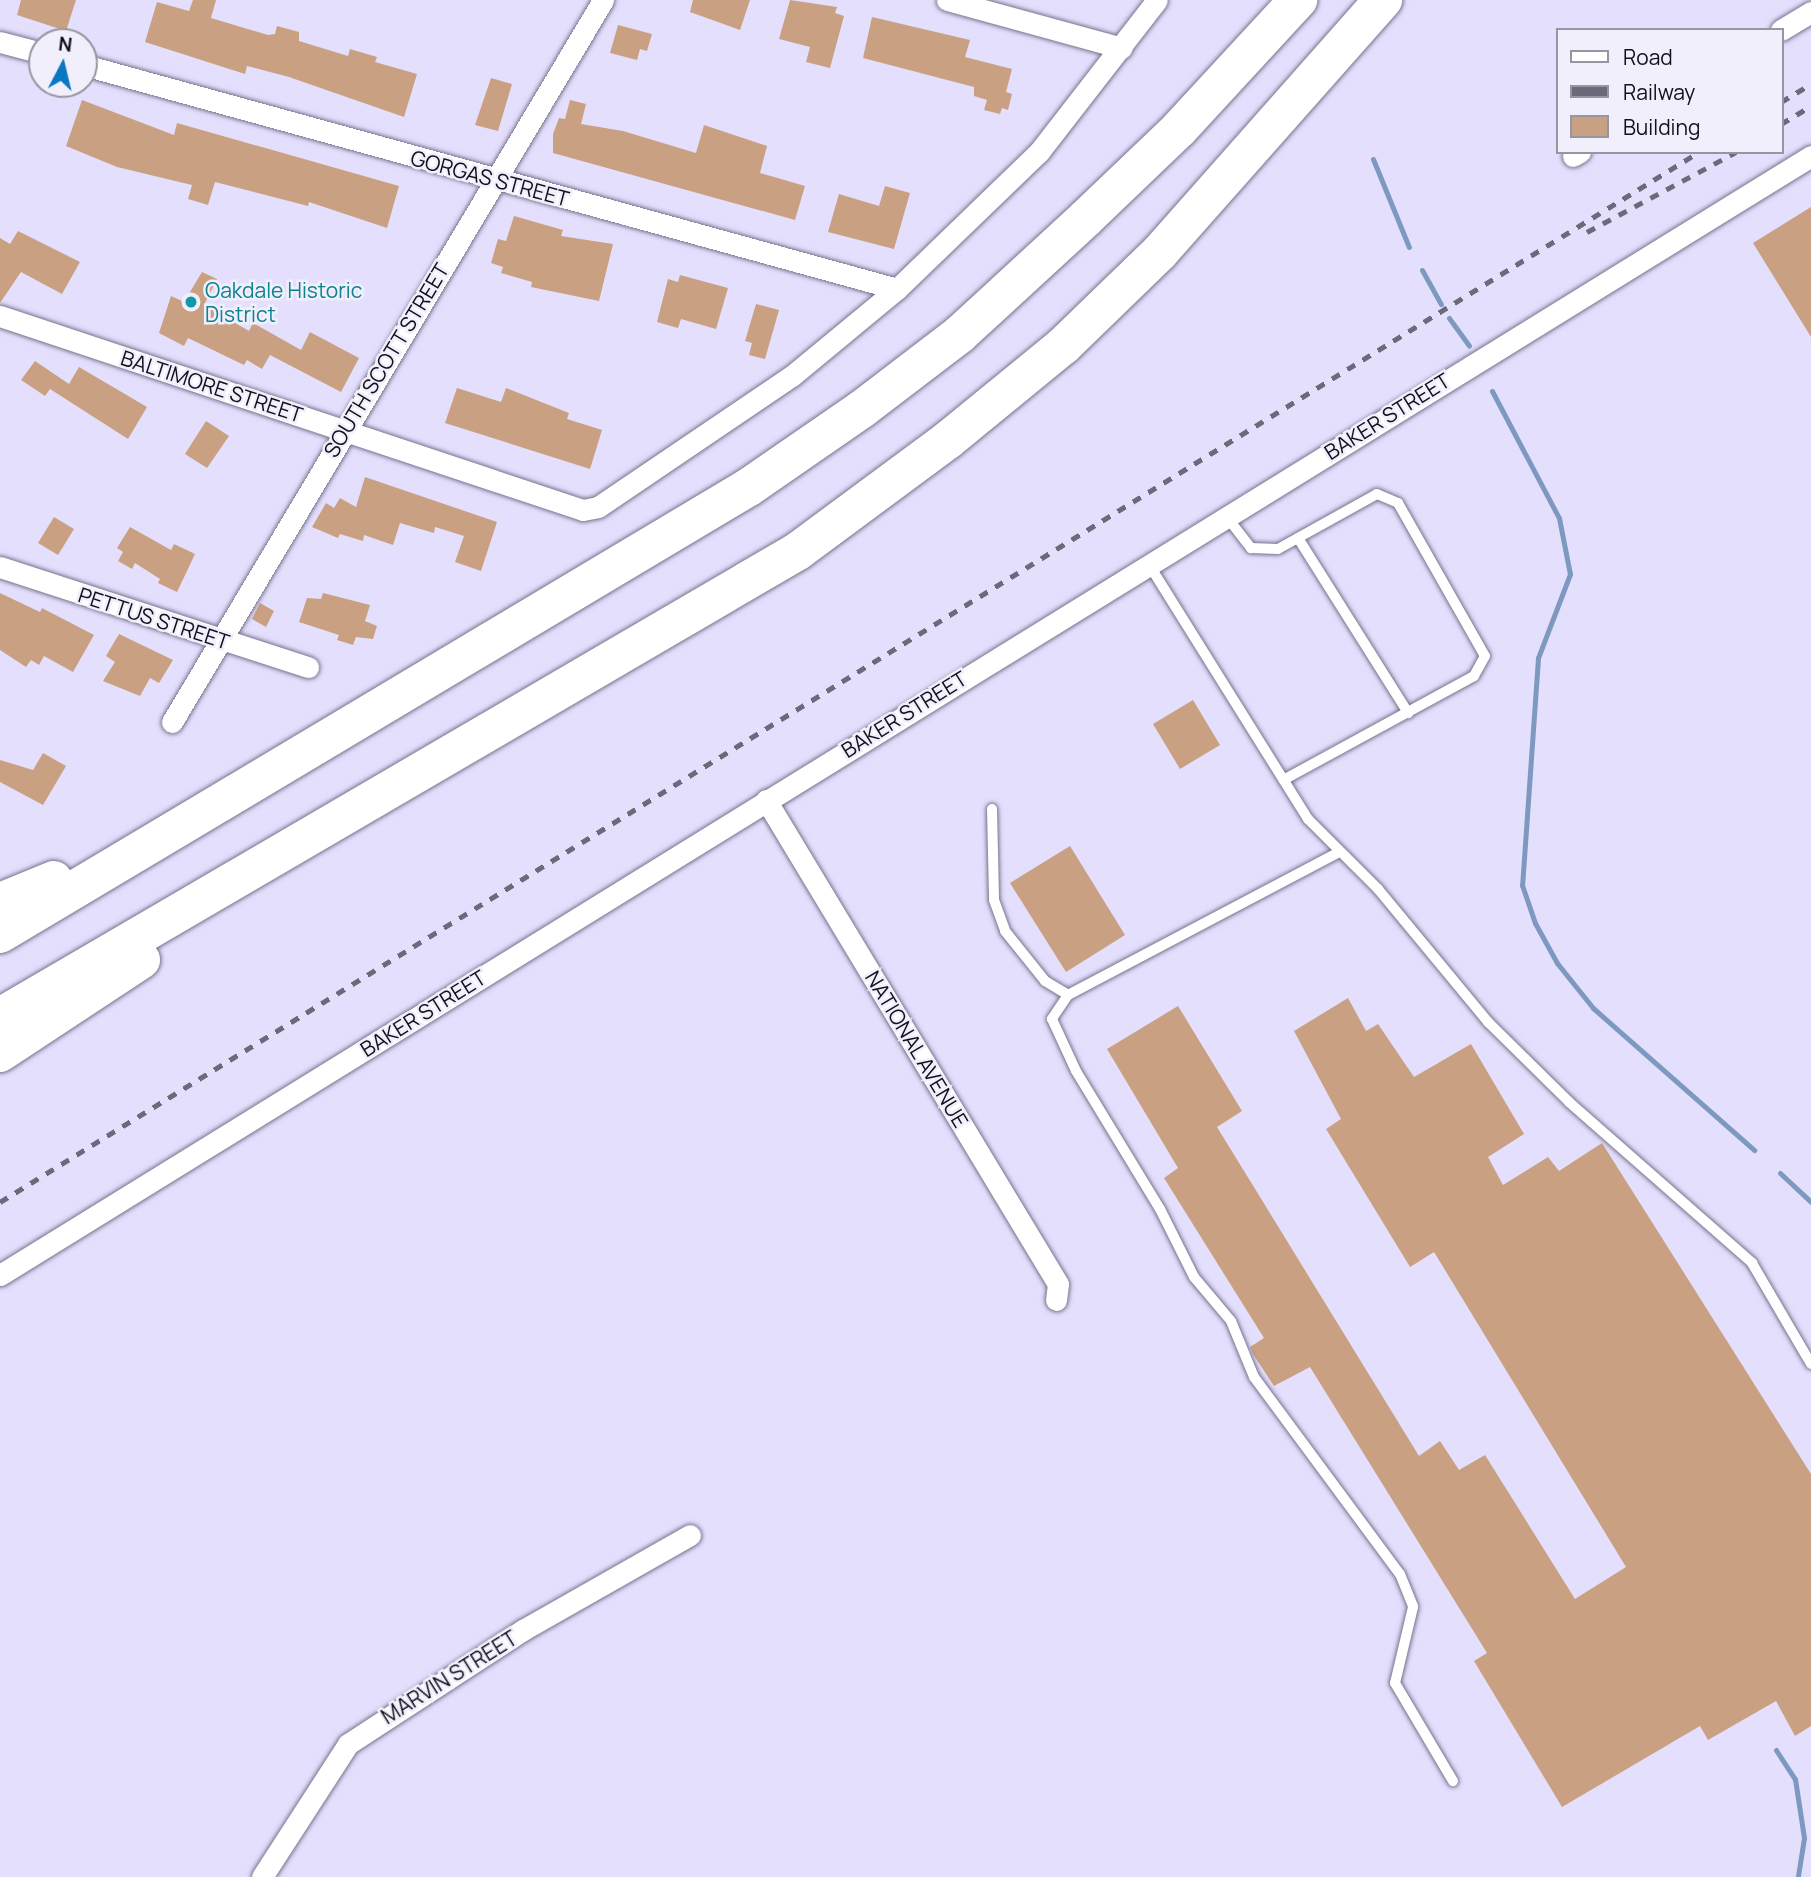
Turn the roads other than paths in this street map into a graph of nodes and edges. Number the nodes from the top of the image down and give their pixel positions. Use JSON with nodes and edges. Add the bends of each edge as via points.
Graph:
{"nodes":[{"id":1,"x":603,"y":0,"type":"edge"},
{"id":2,"x":947,"y":0,"type":"edge"},
{"id":3,"x":1157,"y":0,"type":"edge"},
{"id":4,"x":1298,"y":0,"type":"edge"},
{"id":5,"x":1383,"y":0,"type":"edge"},
{"id":6,"x":1811,"y":12,"type":"edge"},
{"id":7,"x":1783,"y":29,"type":"edge"},
{"id":8,"x":0,"y":42,"type":"edge"},
{"id":9,"x":1122,"y":48,"type":"junction"},
{"id":10,"x":28,"y":50,"type":"edge"},
{"id":11,"x":98,"y":69,"type":"edge"},
{"id":12,"x":1811,"y":156,"type":"edge"},
{"id":13,"x":494,"y":180,"type":"junction"},
{"id":14,"x":897,"y":289,"type":"junction"},
{"id":15,"x":0,"y":316,"type":"edge"},
{"id":16,"x":344,"y":430,"type":"junction"},
{"id":17,"x":1225,"y":516,"type":"junction"},
{"id":18,"x":1298,"y":538,"type":"junction"},
{"id":19,"x":1148,"y":564,"type":"junction"},
{"id":20,"x":0,"y":568,"type":"edge"},
{"id":21,"x":219,"y":640,"type":"junction"},
{"id":22,"x":308,"y":667,"type":"dead end"},
{"id":23,"x":1408,"y":713,"type":"junction"},
{"id":24,"x":172,"y":722,"type":"dead end"},
{"id":25,"x":1283,"y":780,"type":"junction"},
{"id":26,"x":766,"y":800,"type":"junction"},
{"id":27,"x":992,"y":809,"type":"dead end"},
{"id":28,"x":164,"y":838,"type":"junction"},
{"id":29,"x":1337,"y":853,"type":"junction"},
{"id":30,"x":0,"y":902,"type":"edge"},
{"id":31,"x":198,"y":902,"type":"junction"},
{"id":32,"x":0,"y":934,"type":"edge"},
{"id":33,"x":1068,"y":995,"type":"junction"},
{"id":34,"x":0,"y":1017,"type":"edge"},
{"id":35,"x":0,"y":1053,"type":"edge"},
{"id":36,"x":0,"y":1275,"type":"edge"},
{"id":37,"x":1056,"y":1300,"type":"dead end"},
{"id":38,"x":1811,"y":1364,"type":"edge"},
{"id":39,"x":690,"y":1535,"type":"dead end"},
{"id":40,"x":1453,"y":1781,"type":"dead end"},
{"id":41,"x":262,"y":1877,"type":"edge"}],
"edges":[{"from":1,"to":13,"type":"street","name":"SOUTH SCOTT STREET"},
{"from":2,"to":9,"type":"street"},
{"from":3,"to":9,"type":"street"},
{"from":4,"to":28,"type":"highway","via":[[1179,129],[1086,218],[960,334],[862,410],[749,488]]},
{"from":5,"to":31,"type":"highway","via":[[1160,252],[1063,346],[948,440],[797,551]]},
{"from":6,"to":7,"type":"street"},
{"from":8,"to":10,"type":"street"},
{"from":9,"to":14,"type":"street","via":[[1039,152]]},
{"from":11,"to":13,"type":"street","name":"GORGAS STREET"},
{"from":12,"to":17,"type":"street","name":"BAKER STREET"},
{"from":13,"to":14,"type":"street","name":"GORGAS STREET"},
{"from":13,"to":16,"type":"street","name":"SOUTH SCOTT STREET"},
{"from":14,"to":16,"type":"street","name":"BALTIMORE STREET","via":[[793,375],[598,508],[583,510]]},
{"from":15,"to":16,"type":"street","name":"BALTIMORE STREET"},
{"from":16,"to":21,"type":"street","name":"SOUTH SCOTT STREET"},
{"from":17,"to":18,"type":"lane","via":[[1251,548],[1278,549]]},
{"from":17,"to":19,"type":"street","name":"BAKER STREET"},
{"from":18,"to":23,"type":"lane"},
{"from":18,"to":23,"type":"lane","via":[[1377,494],[1398,503],[1485,656],[1474,676]]},
{"from":19,"to":25,"type":"lane"},
{"from":19,"to":26,"type":"street","name":"BAKER STREET"},
{"from":20,"to":21,"type":"street","name":"PETTUS STREET"},
{"from":21,"to":22,"type":"street","name":"PETTUS STREET"},
{"from":21,"to":24,"type":"street","name":"SOUTH SCOTT STREET"},
{"from":23,"to":25,"type":"lane"},
{"from":25,"to":29,"type":"lane","via":[[1307,819]]},
{"from":26,"to":36,"type":"street","name":"BAKER STREET"},
{"from":26,"to":37,"type":"street","name":"NATIONAL AVENUE","via":[[1058,1284]]},
{"from":27,"to":33,"type":"lane","via":[[994,900],[1005,931],[1045,981]]},
{"from":28,"to":30,"type":"highway"},
{"from":28,"to":32,"type":"highway"},
{"from":29,"to":33,"type":"lane"},
{"from":29,"to":38,"type":"lane","via":[[1378,889],[1488,1022],[1569,1102],[1752,1263]]},
{"from":31,"to":34,"type":"highway"},
{"from":31,"to":35,"type":"highway","via":[[130,972]]},
{"from":33,"to":40,"type":"lane","via":[[1052,1019],[1076,1071],[1160,1209],[1194,1277],[1231,1321],[1254,1377],[1400,1574],[1413,1607],[1395,1683]]},
{"from":39,"to":41,"type":"street","name":"MARVIN STREET","via":[[523,1630],[348,1744]]}]}
